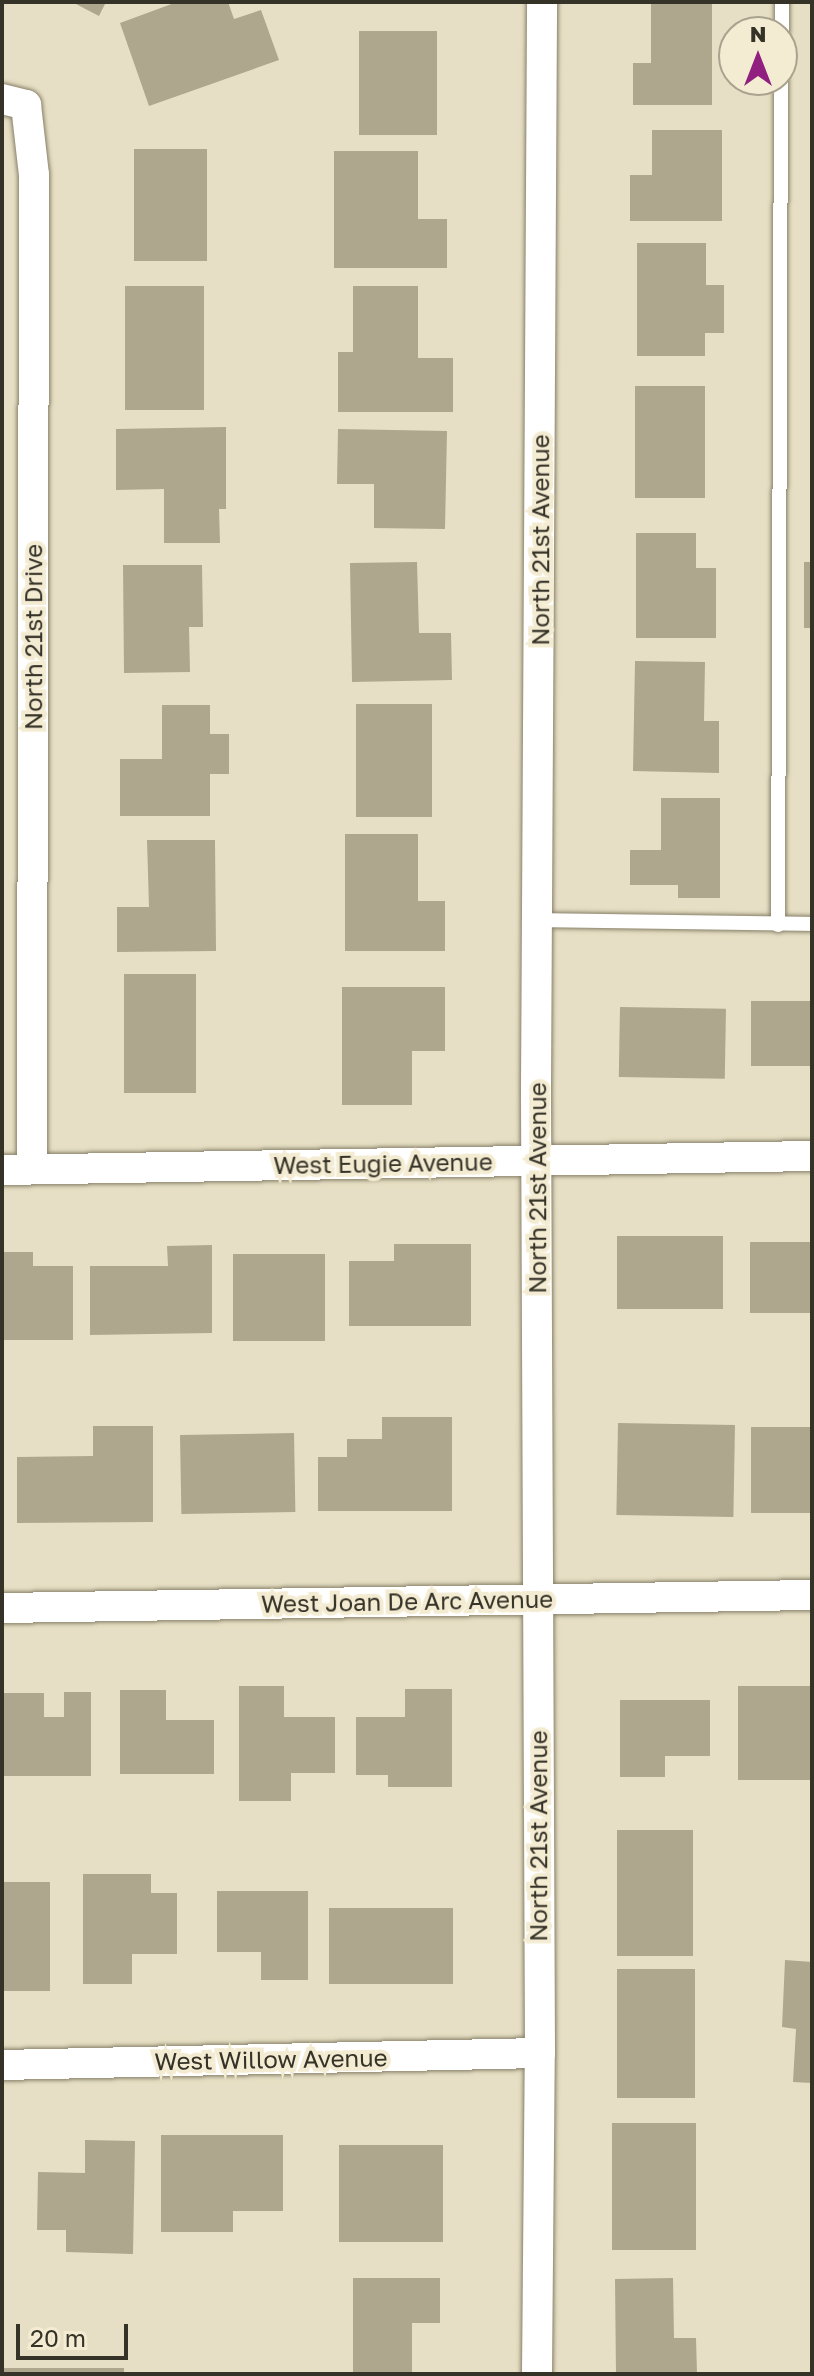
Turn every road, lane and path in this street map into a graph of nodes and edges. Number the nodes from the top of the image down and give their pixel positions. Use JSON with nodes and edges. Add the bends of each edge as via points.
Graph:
{"nodes":[{"id":1,"x":542,"y":2,"type":"edge"},
{"id":2,"x":781,"y":96,"type":"edge"},
{"id":3,"x":14,"y":102,"type":"edge"},
{"id":4,"x":539,"y":920,"type":"junction"},
{"id":5,"x":812,"y":924,"type":"edge"},
{"id":6,"x":778,"y":925,"type":"junction"},
{"id":7,"x":812,"y":1156,"type":"edge"},
{"id":8,"x":538,"y":1160,"type":"junction"},
{"id":9,"x":17,"y":1169,"type":"edge"},
{"id":10,"x":812,"y":1595,"type":"edge"},
{"id":11,"x":536,"y":1599,"type":"junction"},
{"id":12,"x":2,"y":1608,"type":"edge"},
{"id":13,"x":540,"y":2053,"type":"junction"},
{"id":14,"x":2,"y":2065,"type":"edge"},
{"id":15,"x":537,"y":2374,"type":"edge"}],
"edges":[{"from":1,"to":4,"type":"street","name":"North 21st Avenue"},
{"from":2,"to":6,"type":"lane"},
{"from":3,"to":9,"type":"street","name":"North 21st Drive","via":[[34,175]]},
{"from":4,"to":6,"type":"lane"},
{"from":4,"to":8,"type":"street","name":"North 21st Avenue"},
{"from":5,"to":6,"type":"lane"},
{"from":7,"to":8,"type":"street","name":"West Eugie Avenue"},
{"from":8,"to":9,"type":"street","name":"West Eugie Avenue"},
{"from":8,"to":11,"type":"street","name":"North 21st Avenue"},
{"from":10,"to":11,"type":"street","name":"West Joan De Arc Avenue"},
{"from":11,"to":12,"type":"street","name":"West Joan De Arc Avenue"},
{"from":11,"to":13,"type":"street","name":"North 21st Avenue"},
{"from":13,"to":14,"type":"street","name":"West Willow Avenue"},
{"from":13,"to":15,"type":"street","name":"North 21st Avenue"}]}
